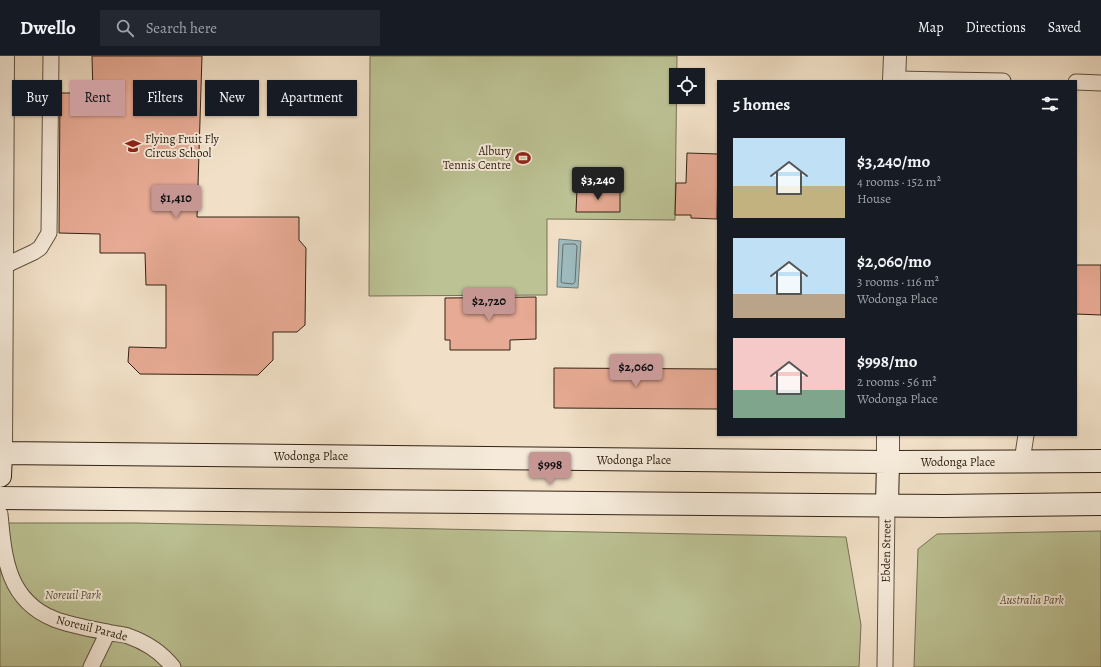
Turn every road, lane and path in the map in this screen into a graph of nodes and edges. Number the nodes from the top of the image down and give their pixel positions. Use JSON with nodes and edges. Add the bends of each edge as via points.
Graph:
{"nodes":[{"id":1,"x":3,"y":56,"type":"edge"},
{"id":2,"x":51,"y":56,"type":"edge"},
{"id":3,"x":895,"y":56,"type":"edge"},
{"id":4,"x":894,"y":80,"type":"edge"},
{"id":5,"x":1077,"y":82,"type":"edge"},
{"id":6,"x":1101,"y":83,"type":"edge"},
{"id":7,"x":2,"y":267,"type":"junction"},
{"id":8,"x":888,"y":436,"type":"edge"},
{"id":9,"x":1026,"y":436,"type":"edge"},
{"id":10,"x":1,"y":453,"type":"edge"},
{"id":11,"x":1022,"y":461,"type":"junction"},
{"id":12,"x":1101,"y":461,"type":"edge"},
{"id":13,"x":888,"y":462,"type":"junction"},
{"id":14,"x":0,"y":476,"type":"edge"},
{"id":15,"x":0,"y":498,"type":"edge"},
{"id":16,"x":1101,"y":504,"type":"edge"},
{"id":17,"x":887,"y":505,"type":"junction"},
{"id":18,"x":0,"y":514,"type":"edge"},
{"id":19,"x":108,"y":632,"type":"junction"},
{"id":20,"x":91,"y":667,"type":"edge"},
{"id":21,"x":173,"y":667,"type":"edge"},
{"id":22,"x":885,"y":667,"type":"edge"}],
"edges":[{"from":1,"to":7,"type":"main road"},
{"from":2,"to":7,"type":"lane","via":[[49,233],[40,248]]},
{"from":3,"to":4,"type":"main road"},
{"from":5,"to":6,"type":"lane"},
{"from":7,"to":10,"type":"main road"},
{"from":8,"to":13,"type":"main road","name":"Ebden Street"},
{"from":9,"to":11,"type":"lane"},
{"from":10,"to":13,"type":"main road","name":"Wodonga Place"},
{"from":10,"to":14,"type":"main road"},
{"from":11,"to":12,"type":"main road","name":"Wodonga Place"},
{"from":11,"to":13,"type":"main road","name":"Wodonga Place"},
{"from":13,"to":17,"type":"main road","name":"Ebden Street"},
{"from":15,"to":17,"type":"main road"},
{"from":16,"to":17,"type":"main road"},
{"from":17,"to":22,"type":"lane","name":"Ebden Street"},
{"from":18,"to":19,"type":"lane","name":"Noreuil Parade","via":[[8,568],[16,589],[23,598],[53,619]]},
{"from":19,"to":20,"type":"lane"},
{"from":19,"to":21,"type":"lane","name":"Noreuil Parade","via":[[147,644]]}]}
